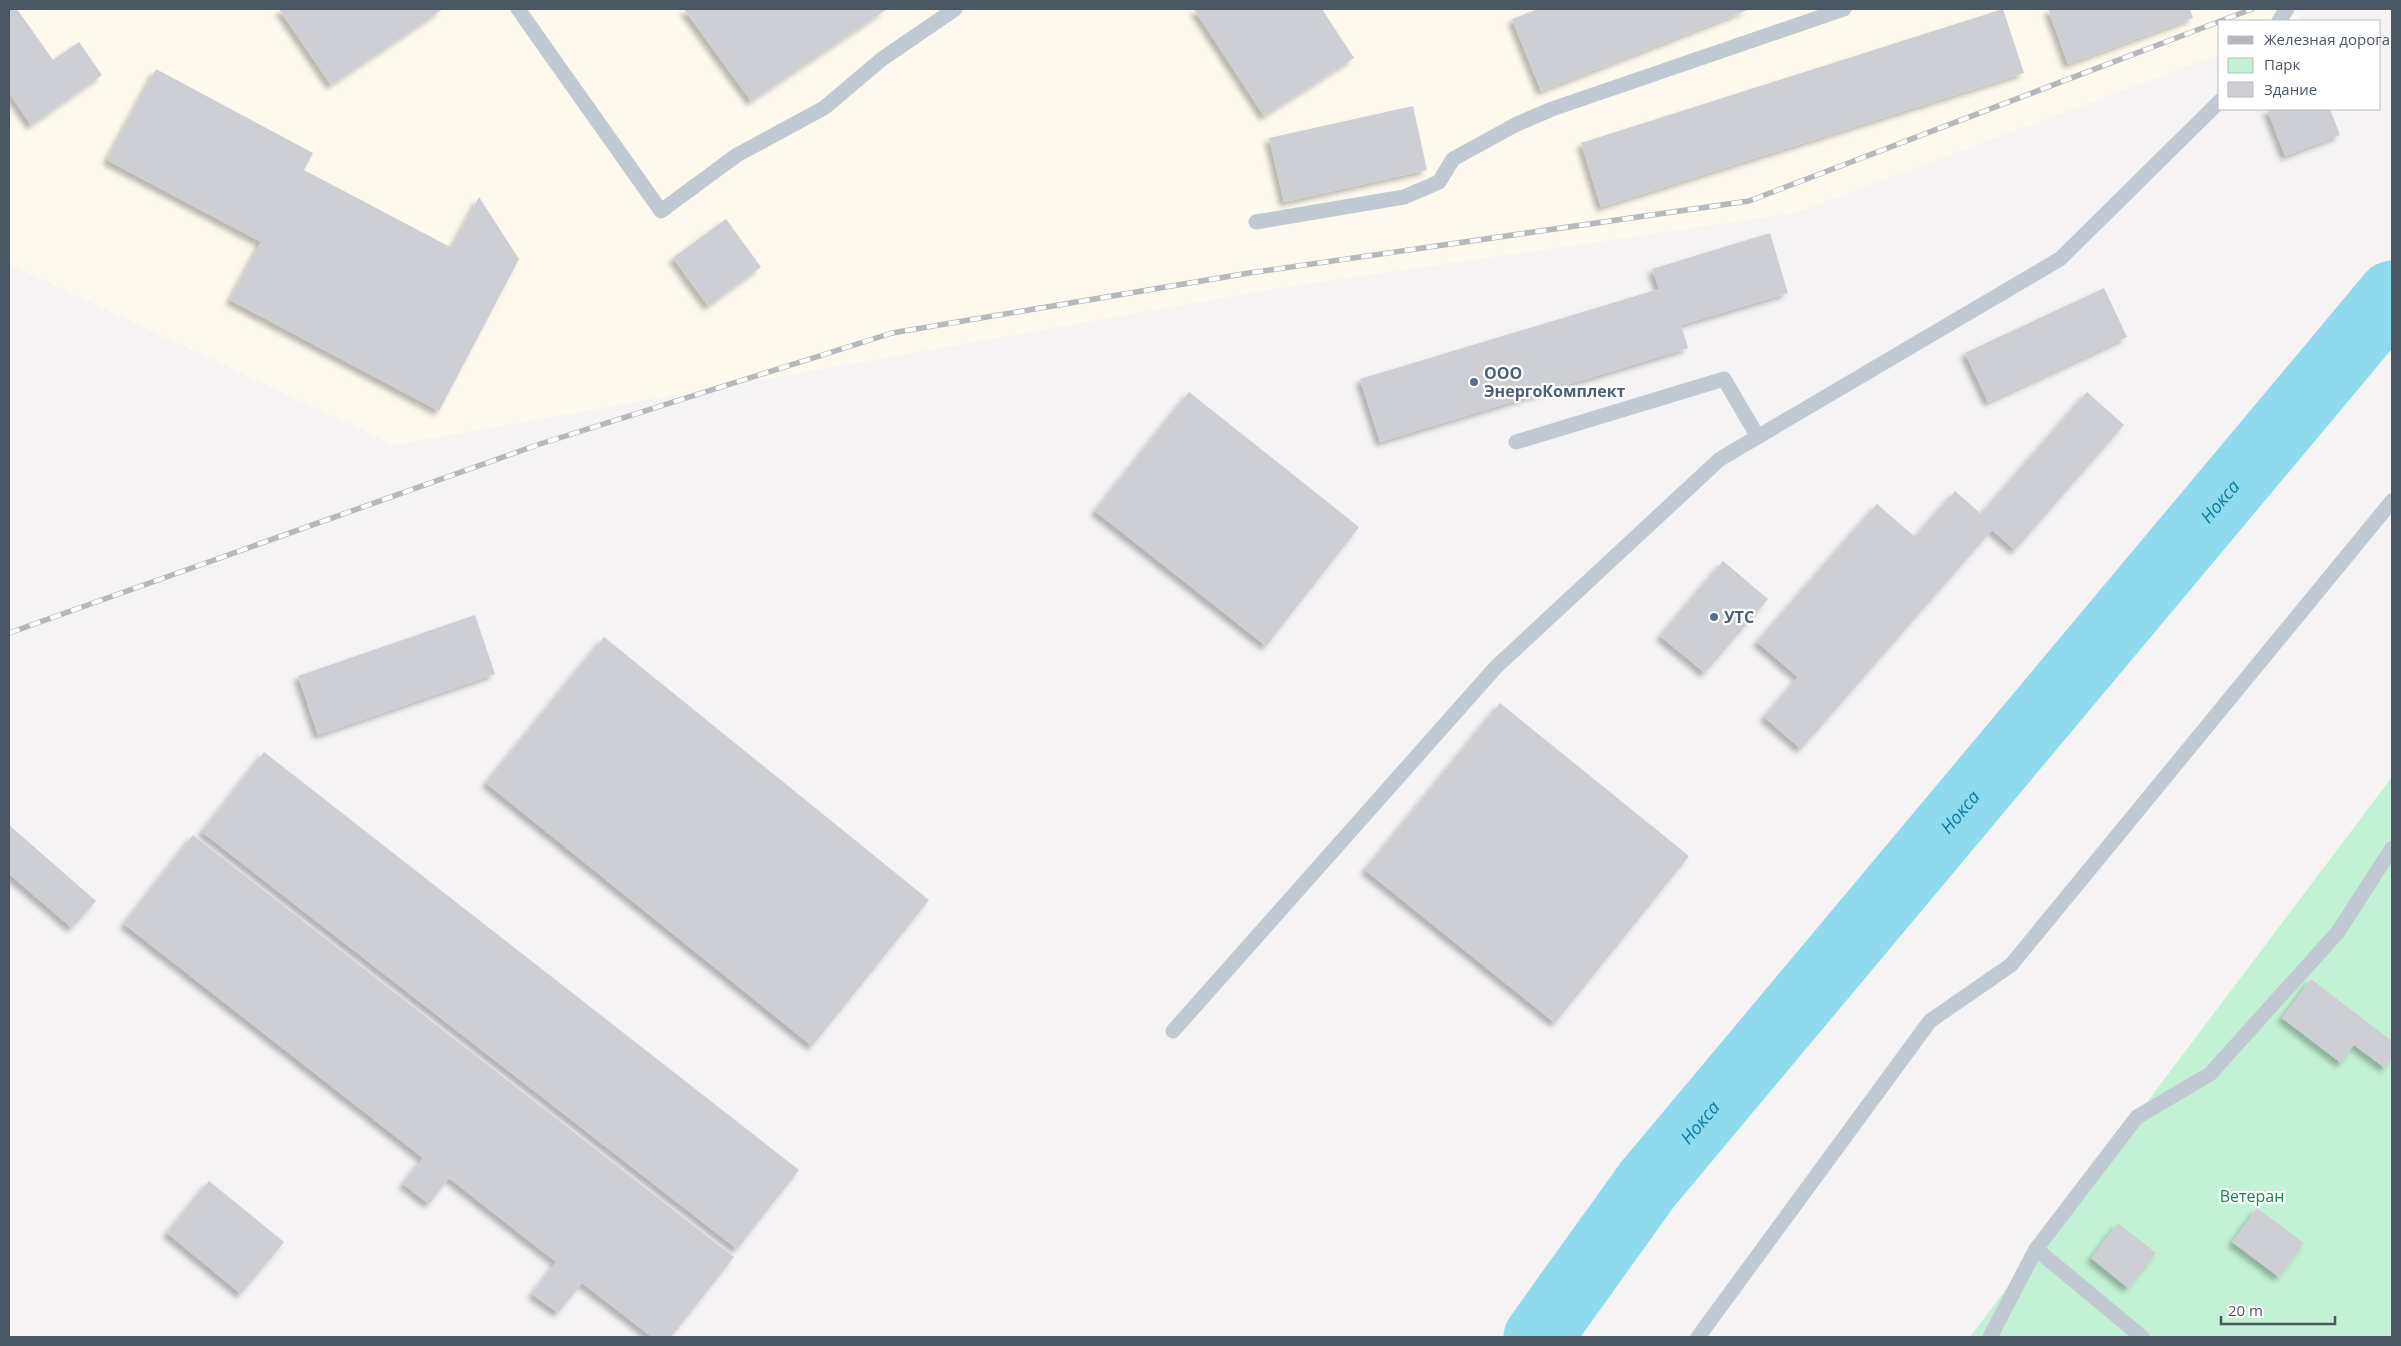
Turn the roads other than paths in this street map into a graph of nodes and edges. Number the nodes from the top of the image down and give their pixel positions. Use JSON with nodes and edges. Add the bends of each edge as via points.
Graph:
{"nodes":[{"id":1,"x":518,"y":9,"type":"edge"},
{"id":2,"x":955,"y":9,"type":"edge"},
{"id":3,"x":1844,"y":9,"type":"edge"},
{"id":4,"x":2287,"y":9,"type":"edge"},
{"id":5,"x":2280,"y":20,"type":"edge"},
{"id":6,"x":2218,"y":103,"type":"edge"},
{"id":7,"x":1256,"y":222,"type":"dead end"},
{"id":8,"x":1758,"y":437,"type":"junction"},
{"id":9,"x":1516,"y":442,"type":"dead end"},
{"id":10,"x":2392,"y":501,"type":"edge"},
{"id":11,"x":2392,"y":848,"type":"edge"},
{"id":12,"x":1173,"y":1031,"type":"dead end"},
{"id":13,"x":2036,"y":1249,"type":"junction"},
{"id":14,"x":1698,"y":1337,"type":"edge"},
{"id":15,"x":1990,"y":1337,"type":"edge"},
{"id":16,"x":2142,"y":1337,"type":"edge"}],
"edges":[{"from":1,"to":2,"type":"lane","via":[[661,211],[737,155],[824,108],[882,59]]},
{"from":3,"to":7,"type":"lane","via":[[1552,109],[1453,159],[1439,182],[1404,197]]},
{"from":4,"to":5,"type":"lane"},
{"from":6,"to":8,"type":"lane","via":[[2060,259]]},
{"from":8,"to":9,"type":"lane","via":[[1724,379]]},
{"from":8,"to":12,"type":"lane","via":[[1720,459],[1496,667]]},
{"from":10,"to":14,"type":"lane","via":[[2010,965],[1930,1021]]},
{"from":11,"to":13,"type":"lane","via":[[2338,932],[2210,1074],[2137,1117]]},
{"from":13,"to":15,"type":"lane"},
{"from":13,"to":16,"type":"lane"}]}
